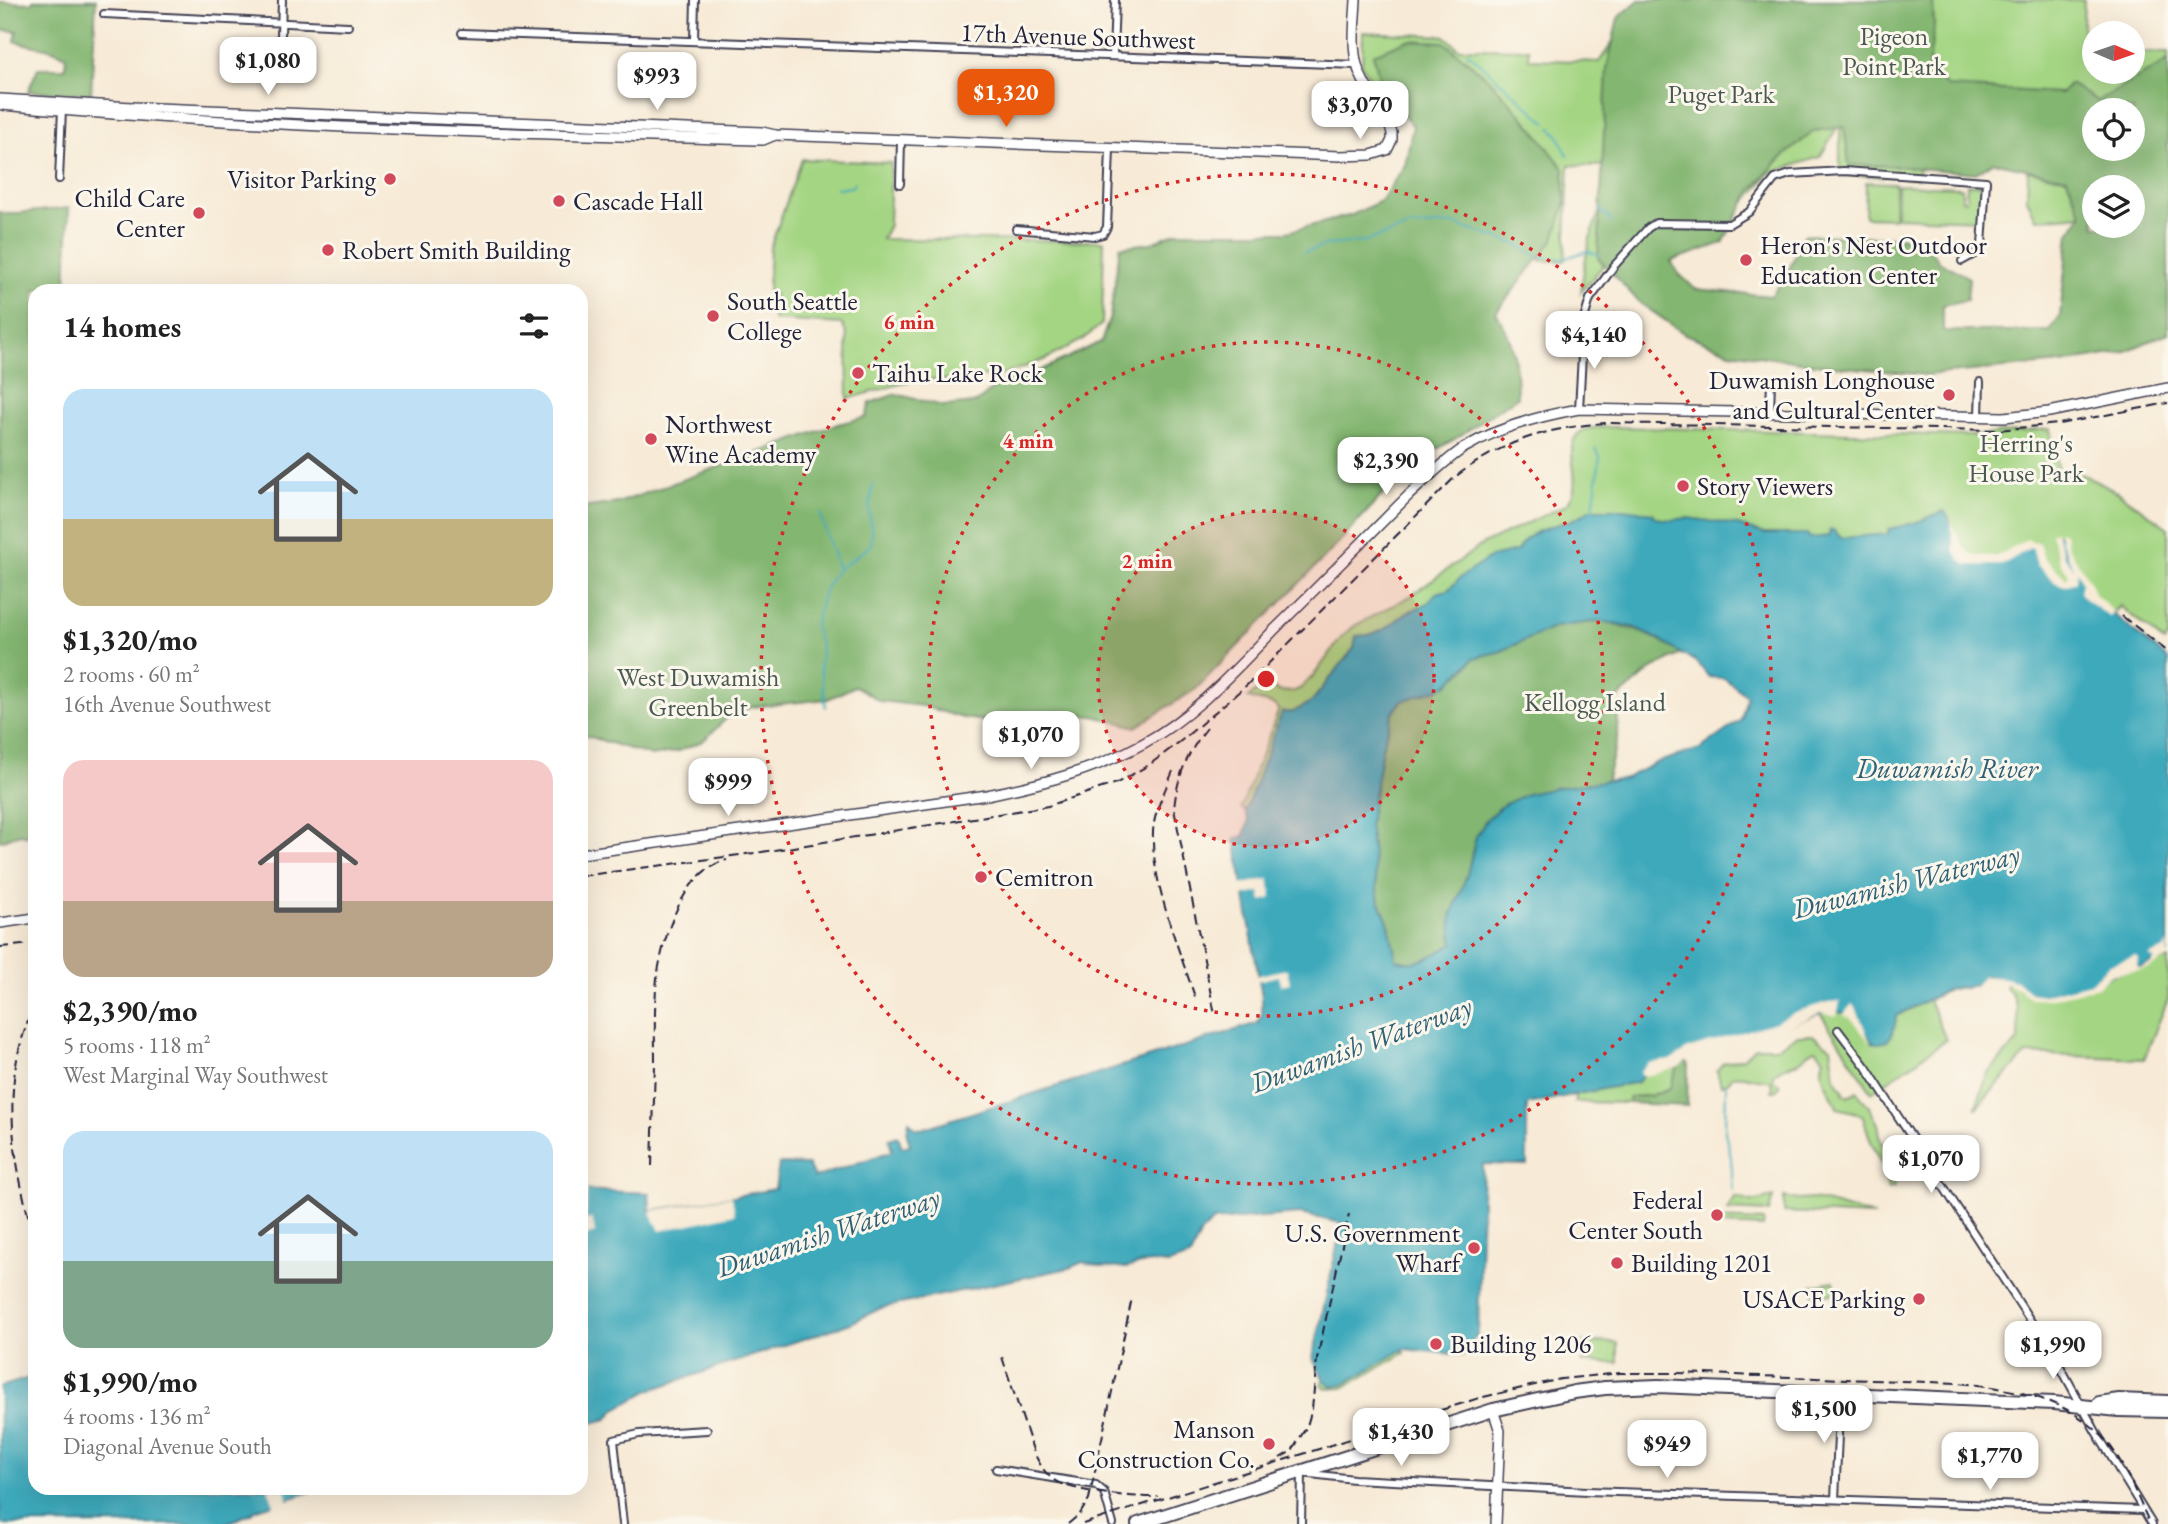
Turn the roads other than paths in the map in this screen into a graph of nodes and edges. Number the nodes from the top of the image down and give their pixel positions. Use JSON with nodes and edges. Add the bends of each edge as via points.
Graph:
{"nodes":[{"id":1,"x":282,"y":0,"type":"edge"},
{"id":2,"x":695,"y":0,"type":"edge"},
{"id":3,"x":1115,"y":0,"type":"edge"},
{"id":4,"x":1356,"y":0,"type":"edge"},
{"id":5,"x":103,"y":14,"type":"dead end"},
{"id":6,"x":281,"y":23,"type":"junction"},
{"id":7,"x":348,"y":26,"type":"dead end"},
{"id":8,"x":462,"y":33,"type":"dead end"},
{"id":9,"x":694,"y":39,"type":"junction"},
{"id":10,"x":1113,"y":56,"type":"junction"},
{"id":11,"x":1357,"y":65,"type":"junction"},
{"id":12,"x":280,"y":70,"type":"dead end"},
{"id":13,"x":0,"y":99,"type":"edge"},
{"id":14,"x":0,"y":105,"type":"edge"},
{"id":15,"x":63,"y":107,"type":"junction"},
{"id":16,"x":901,"y":139,"type":"junction"},
{"id":17,"x":1110,"y":149,"type":"junction"},
{"id":18,"x":60,"y":179,"type":"dead end"},
{"id":19,"x":900,"y":184,"type":"dead end"},
{"id":20,"x":1016,"y":229,"type":"dead end"},
{"id":21,"x":1962,"y":261,"type":"dead end"},
{"id":22,"x":1771,"y":380,"type":"dead end"},
{"id":23,"x":1980,"y":382,"type":"dead end"},
{"id":24,"x":2168,"y":388,"type":"edge"},
{"id":25,"x":1579,"y":409,"type":"junction"},
{"id":26,"x":1770,"y":413,"type":"junction"},
{"id":27,"x":1979,"y":417,"type":"junction"},
{"id":28,"x":588,"y":854,"type":"edge"},
{"id":29,"x":28,"y":919,"type":"edge"},
{"id":30,"x":0,"y":923,"type":"edge"},
{"id":31,"x":1838,"y":1030,"type":"dead end"},
{"id":32,"x":1840,"y":1393,"type":"junction"},
{"id":33,"x":2168,"y":1402,"type":"edge"},
{"id":34,"x":2081,"y":1405,"type":"junction"},
{"id":35,"x":1493,"y":1410,"type":"junction"},
{"id":36,"x":2168,"y":1411,"type":"edge"},
{"id":37,"x":707,"y":1430,"type":"dead end"},
{"id":38,"x":996,"y":1469,"type":"dead end"},
{"id":39,"x":1302,"y":1473,"type":"junction"},
{"id":40,"x":1498,"y":1486,"type":"junction"},
{"id":41,"x":1835,"y":1499,"type":"junction"},
{"id":42,"x":2143,"y":1510,"type":"junction"},
{"id":43,"x":623,"y":1524,"type":"edge"},
{"id":44,"x":1113,"y":1524,"type":"edge"},
{"id":45,"x":1138,"y":1524,"type":"edge"},
{"id":46,"x":1301,"y":1524,"type":"edge"},
{"id":47,"x":1496,"y":1524,"type":"edge"},
{"id":48,"x":2152,"y":1524,"type":"edge"}],
"edges":[{"from":1,"to":6,"type":"street"},
{"from":2,"to":9,"type":"street"},
{"from":3,"to":10,"type":"street"},
{"from":4,"to":11,"type":"main road"},
{"from":5,"to":6,"type":"street"},
{"from":6,"to":7,"type":"street"},
{"from":6,"to":12,"type":"street"},
{"from":8,"to":9,"type":"street","name":"17th Avenue Southwest"},
{"from":9,"to":10,"type":"street","name":"17th Avenue Southwest"},
{"from":10,"to":11,"type":"street","name":"17th Avenue Southwest"},
{"from":11,"to":17,"type":"main road","via":[[1390,125],[1392,140],[1387,150],[1359,156]]},
{"from":13,"to":15,"type":"main road"},
{"from":14,"to":15,"type":"main road"},
{"from":15,"to":16,"type":"main road"},
{"from":15,"to":18,"type":"street"},
{"from":16,"to":17,"type":"main road"},
{"from":16,"to":19,"type":"street"},
{"from":17,"to":20,"type":"street","via":[[1103,234]]},
{"from":21,"to":25,"type":"street","via":[[1980,251],[1986,181],[1844,171],[1790,174],[1775,179],[1749,212],[1729,224],[1661,221],[1614,266],[1590,299]]},
{"from":22,"to":26,"type":"street"},
{"from":23,"to":27,"type":"street"},
{"from":24,"to":27,"type":"main road","via":[[2037,414]]},
{"from":25,"to":26,"type":"main road"},
{"from":25,"to":28,"type":"main road","via":[[1530,419],[1464,449],[1409,495],[1207,698],[1171,727],[1120,756],[1046,782],[988,795]]},
{"from":26,"to":27,"type":"main road"},
{"from":29,"to":30,"type":"main road"},
{"from":31,"to":34,"type":"street"},
{"from":32,"to":34,"type":"highway"},
{"from":32,"to":35,"type":"highway","via":[[1633,1387],[1574,1392]]},
{"from":32,"to":41,"type":"street"},
{"from":33,"to":34,"type":"highway","via":[[2119,1400]]},
{"from":34,"to":36,"type":"highway"},
{"from":34,"to":42,"type":"street"},
{"from":35,"to":39,"type":"highway"},
{"from":35,"to":40,"type":"main road","via":[[1500,1431]]},
{"from":37,"to":43,"type":"street","via":[[614,1440]]},
{"from":38,"to":44,"type":"street","via":[[1096,1485],[1104,1492]]},
{"from":39,"to":40,"type":"street"},
{"from":39,"to":45,"type":"highway"},
{"from":39,"to":46,"type":"street"},
{"from":40,"to":41,"type":"street"},
{"from":40,"to":47,"type":"main road"},
{"from":41,"to":42,"type":"street"},
{"from":42,"to":48,"type":"street"}]}
